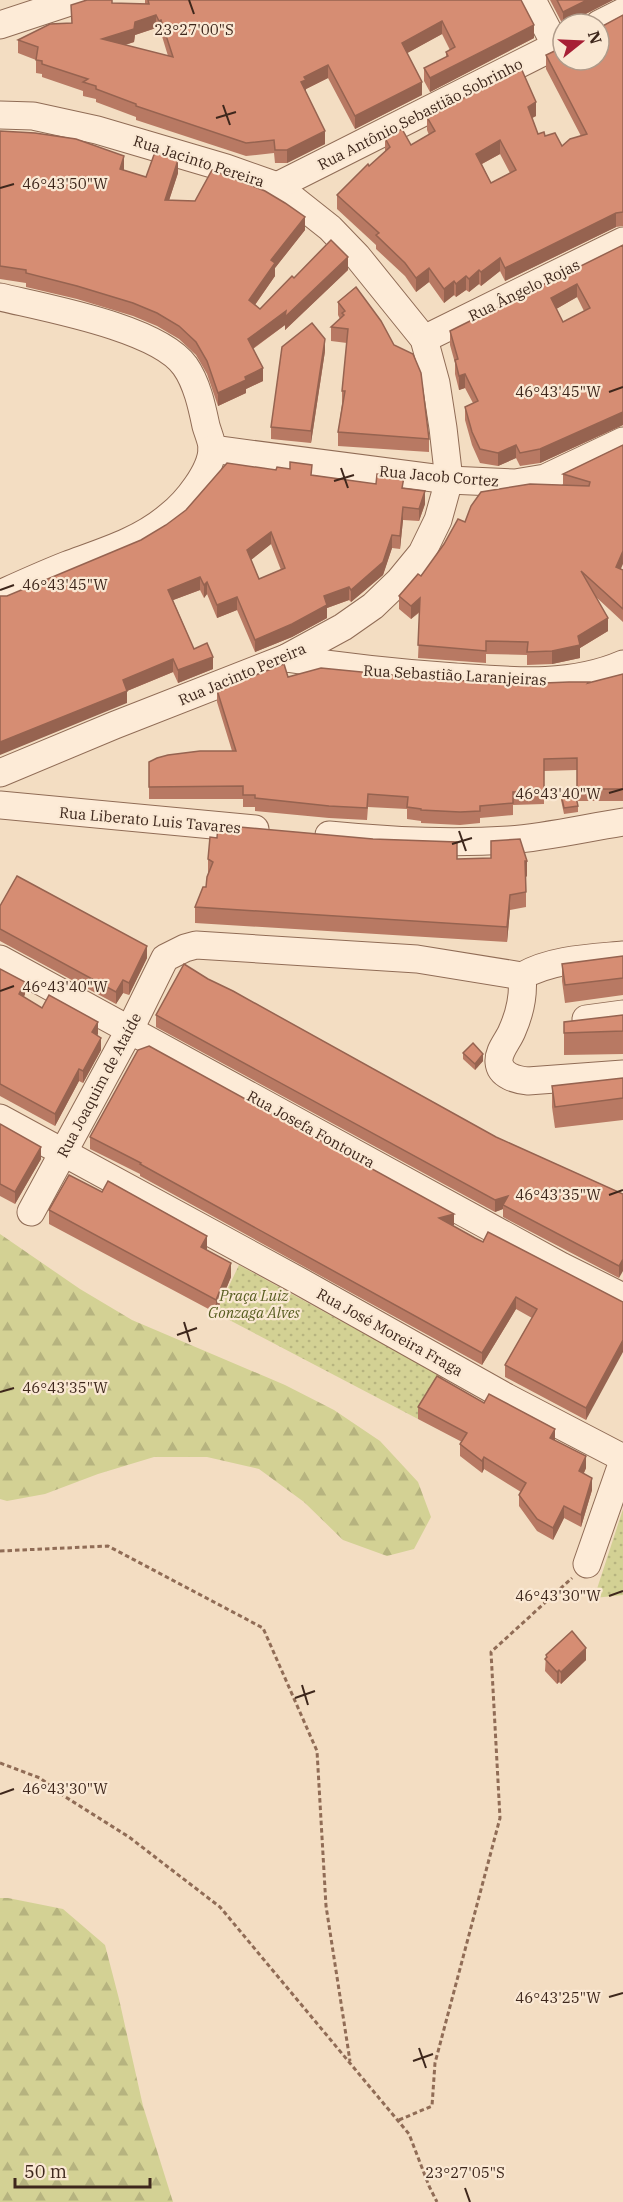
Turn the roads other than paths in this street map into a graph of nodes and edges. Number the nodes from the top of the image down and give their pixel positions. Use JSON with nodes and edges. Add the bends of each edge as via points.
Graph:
{"nodes":[{"id":1,"x":76,"y":0,"type":"edge"},
{"id":2,"x":532,"y":0,"type":"edge"},
{"id":3,"x":0,"y":25,"type":"edge"},
{"id":4,"x":551,"y":31,"type":"edge"},
{"id":5,"x":551,"y":48,"type":"edge"},
{"id":6,"x":0,"y":94,"type":"edge"},
{"id":7,"x":0,"y":115,"type":"edge"},
{"id":8,"x":33,"y":116,"type":"junction"},
{"id":9,"x":277,"y":186,"type":"junction"},
{"id":10,"x":623,"y":241,"type":"edge"},
{"id":11,"x":0,"y":297,"type":"edge"},
{"id":12,"x":424,"y":339,"type":"junction"},
{"id":13,"x":623,"y":441,"type":"edge"},
{"id":14,"x":212,"y":449,"type":"junction"},
{"id":15,"x":449,"y":480,"type":"junction"},
{"id":16,"x":0,"y":594,"type":"edge"},
{"id":17,"x":286,"y":658,"type":"junction"},
{"id":18,"x":623,"y":664,"type":"edge"},
{"id":19,"x":0,"y":773,"type":"edge"},
{"id":20,"x":0,"y":805,"type":"edge"},
{"id":21,"x":623,"y":822,"type":"edge"},
{"id":22,"x":623,"y":955,"type":"edge"},
{"id":23,"x":0,"y":959,"type":"edge"},
{"id":24,"x":522,"y":975,"type":"junction"},
{"id":25,"x":623,"y":1014,"type":"edge"},
{"id":26,"x":586,"y":1019,"type":"edge"},
{"id":27,"x":130,"y":1029,"type":"junction"},
{"id":28,"x":623,"y":1074,"type":"edge"},
{"id":29,"x":0,"y":1118,"type":"edge"},
{"id":30,"x":62,"y":1152,"type":"junction"},
{"id":31,"x":31,"y":1212,"type":"dead end"},
{"id":32,"x":623,"y":1297,"type":"edge"},
{"id":33,"x":623,"y":1460,"type":"edge"},
{"id":34,"x":587,"y":1564,"type":"road end"}],
"edges":[{"from":1,"to":3,"type":"street"},
{"from":2,"to":4,"type":"street"},
{"from":5,"to":9,"type":"street","name":"Rua Antônio Sebastião Sobrinho"},
{"from":6,"to":8,"type":"street"},
{"from":7,"to":8,"type":"street"},
{"from":8,"to":9,"type":"street","name":"Rua Jacinto Pereira","via":[[135,140]]},
{"from":9,"to":12,"type":"street","name":"Rua Jacinto Pereira","via":[[330,228],[357,256]]},
{"from":10,"to":12,"type":"street","name":"Rua Ângelo Rojas"},
{"from":11,"to":14,"type":"street","via":[[120,329],[172,353],[186,367],[195,388]]},
{"from":12,"to":15,"type":"street","name":"Rua Jacinto Pereira","via":[[436,382]]},
{"from":13,"to":15,"type":"street","name":"Rua Jacob Cortez","via":[[545,478],[515,483]]},
{"from":14,"to":15,"type":"street","name":"Rua Jacob Cortez"},
{"from":14,"to":16,"type":"street","via":[[196,488],[152,529]]},
{"from":15,"to":17,"type":"street","name":"Rua Jacinto Pereira","via":[[438,520],[422,553],[399,581],[343,627]]},
{"from":17,"to":18,"type":"street","name":"Rua Sebastião Laranjeiras","via":[[394,673],[542,681],[579,679]]},
{"from":17,"to":19,"type":"street","name":"Rua Jacinto Pereira"},
{"from":20,"to":21,"type":"street","name":"Rua Liberato Luis Tavares","via":[[295,833],[461,842],[511,840]]},
{"from":22,"to":24,"type":"street","via":[[554,963]]},
{"from":23,"to":27,"type":"street","name":"Rua Josefa Fontoura"},
{"from":24,"to":27,"type":"street","name":"Rua Joaquim de Ataíde","via":[[417,959],[196,945],[165,958]]},
{"from":24,"to":28,"type":"street","via":[[520,1008],[500,1056],[504,1072],[514,1080],[528,1081]]},
{"from":25,"to":26,"type":"street"},
{"from":27,"to":30,"type":"street","name":"Rua Joaquim de Ataíde"},
{"from":27,"to":32,"type":"street","name":"Rua Josefa Fontoura"},
{"from":29,"to":30,"type":"street","name":"Rua José Moreira Fraga"},
{"from":30,"to":31,"type":"street","name":"Rua Joaquim de Ataíde"},
{"from":30,"to":33,"type":"street","name":"Rua José Moreira Fraga"},
{"from":33,"to":34,"type":"street"}]}
